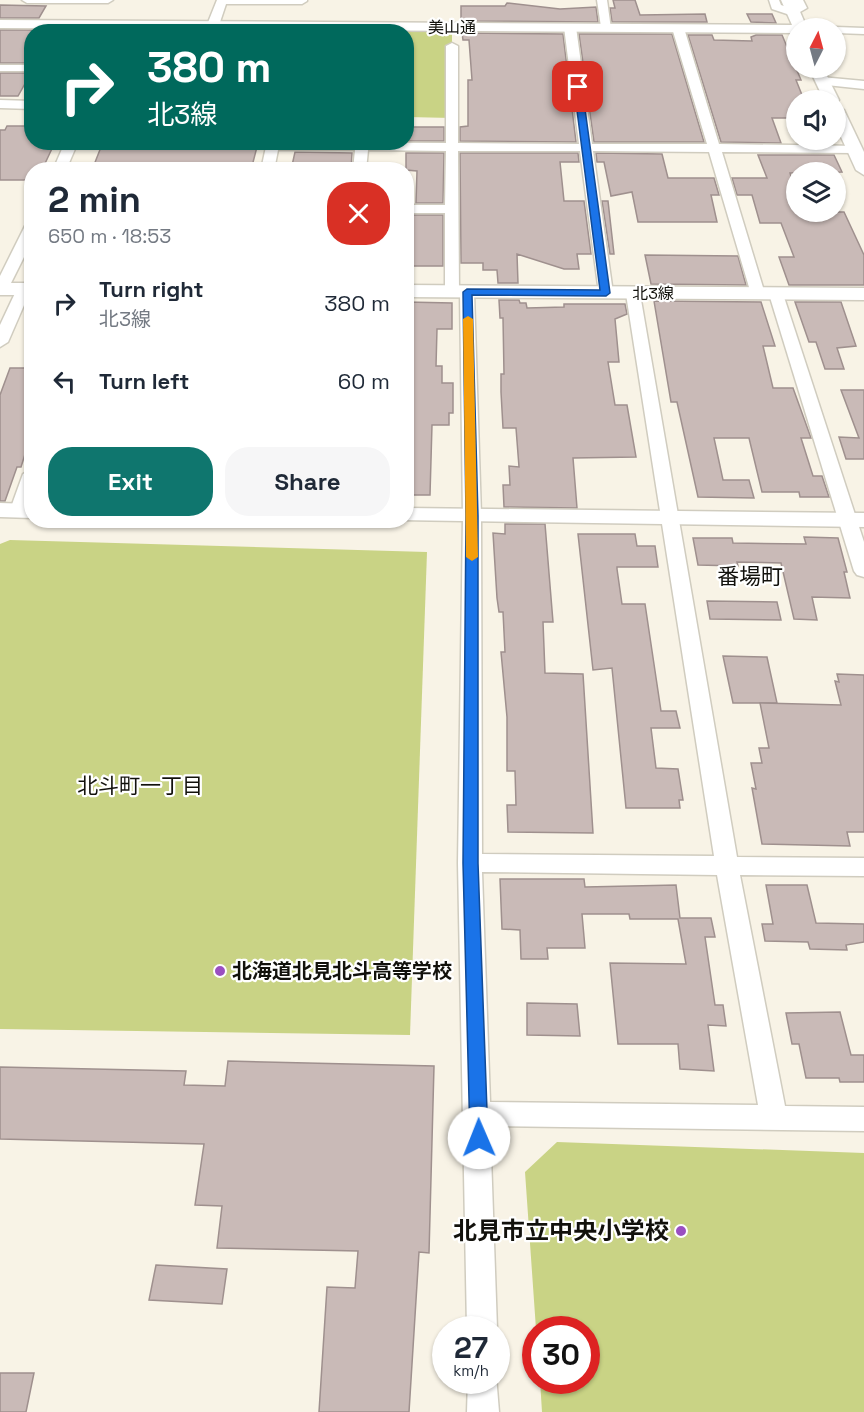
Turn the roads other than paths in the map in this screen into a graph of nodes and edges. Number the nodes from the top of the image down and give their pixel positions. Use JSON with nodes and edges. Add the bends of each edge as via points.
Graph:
{"nodes":[{"id":1,"x":27,"y":0,"type":"edge"},
{"id":2,"x":108,"y":0,"type":"edge"},
{"id":3,"x":602,"y":0,"type":"edge"},
{"id":4,"x":774,"y":0,"type":"edge"},
{"id":5,"x":792,"y":3,"type":"edge"},
{"id":6,"x":300,"y":11,"type":"edge"},
{"id":7,"x":796,"y":18,"type":"edge"},
{"id":8,"x":0,"y":24,"type":"edge"},
{"id":9,"x":213,"y":24,"type":"edge"},
{"id":10,"x":249,"y":24,"type":"edge"},
{"id":11,"x":24,"y":25,"type":"edge"},
{"id":12,"x":570,"y":27,"type":"junction"},
{"id":13,"x":607,"y":27,"type":"junction"},
{"id":14,"x":678,"y":28,"type":"junction"},
{"id":15,"x":786,"y":28,"type":"edge"},
{"id":16,"x":846,"y":30,"type":"edge"},
{"id":17,"x":864,"y":31,"type":"edge"},
{"id":18,"x":452,"y":46,"type":"dead end"},
{"id":19,"x":0,"y":68,"type":"edge"},
{"id":20,"x":24,"y":68,"type":"edge"},
{"id":21,"x":834,"y":78,"type":"edge"},
{"id":22,"x":864,"y":86,"type":"edge"},
{"id":23,"x":0,"y":104,"type":"edge"},
{"id":24,"x":24,"y":105,"type":"edge"},
{"id":25,"x":846,"y":132,"type":"edge"},
{"id":26,"x":414,"y":147,"type":"edge"},
{"id":27,"x":451,"y":147,"type":"junction"},
{"id":28,"x":585,"y":147,"type":"junction"},
{"id":29,"x":714,"y":148,"type":"junction"},
{"id":30,"x":854,"y":149,"type":"junction"},
{"id":31,"x":864,"y":170,"type":"edge"},
{"id":32,"x":414,"y":209,"type":"edge"},
{"id":33,"x":452,"y":209,"type":"junction"},
{"id":34,"x":24,"y":242,"type":"edge"},
{"id":35,"x":1,"y":289,"type":"edge"},
{"id":36,"x":24,"y":289,"type":"edge"},
{"id":37,"x":414,"y":291,"type":"edge"},
{"id":38,"x":460,"y":292,"type":"junction"},
{"id":39,"x":606,"y":293,"type":"junction"},
{"id":40,"x":633,"y":294,"type":"junction"},
{"id":41,"x":767,"y":294,"type":"junction"},
{"id":42,"x":864,"y":294,"type":"edge"},
{"id":43,"x":24,"y":297,"type":"edge"},
{"id":44,"x":0,"y":342,"type":"edge"},
{"id":45,"x":24,"y":493,"type":"edge"},
{"id":46,"x":17,"y":510,"type":"edge"},
{"id":47,"x":414,"y":515,"type":"edge"},
{"id":48,"x":472,"y":516,"type":"junction"},
{"id":49,"x":670,"y":518,"type":"junction"},
{"id":50,"x":856,"y":520,"type":"edge"},
{"id":51,"x":864,"y":571,"type":"edge"},
{"id":52,"x":470,"y":863,"type":"junction"},
{"id":53,"x":727,"y":866,"type":"junction"},
{"id":54,"x":864,"y":867,"type":"edge"},
{"id":55,"x":478,"y":1114,"type":"junction"},
{"id":56,"x":774,"y":1117,"type":"junction"},
{"id":57,"x":864,"y":1119,"type":"edge"},
{"id":58,"x":482,"y":1316,"type":"edge"},
{"id":59,"x":483,"y":1394,"type":"edge"},
{"id":60,"x":483,"y":1412,"type":"edge"}],
"edges":[{"from":1,"to":2,"type":"street"},
{"from":3,"to":13,"type":"street"},
{"from":4,"to":5,"type":"street","via":[[776,7]]},
{"from":5,"to":7,"type":"street"},
{"from":6,"to":9,"type":"street","via":[[222,1]]},
{"from":6,"to":10,"type":"street","name":"美山通"},
{"from":6,"to":12,"type":"street","name":"美山通"},
{"from":8,"to":11,"type":"street","name":"美山通"},
{"from":12,"to":13,"type":"street","name":"美山通"},
{"from":12,"to":28,"type":"street"},
{"from":13,"to":14,"type":"street","name":"美山通"},
{"from":14,"to":15,"type":"street","name":"美山通"},
{"from":14,"to":29,"type":"street"},
{"from":16,"to":17,"type":"street"},
{"from":18,"to":27,"type":"street"},
{"from":19,"to":20,"type":"street"},
{"from":21,"to":22,"type":"street"},
{"from":23,"to":24,"type":"street"},
{"from":25,"to":30,"type":"street"},
{"from":26,"to":27,"type":"street"},
{"from":27,"to":28,"type":"street"},
{"from":27,"to":33,"type":"street"},
{"from":28,"to":29,"type":"street"},
{"from":28,"to":39,"type":"street"},
{"from":29,"to":30,"type":"street"},
{"from":29,"to":41,"type":"street"},
{"from":30,"to":31,"type":"street"},
{"from":32,"to":33,"type":"street"},
{"from":33,"to":38,"type":"street"},
{"from":34,"to":35,"type":"street"},
{"from":35,"to":36,"type":"street"},
{"from":37,"to":38,"type":"street","name":"北3線"},
{"from":38,"to":39,"type":"street","name":"北3線"},
{"from":38,"to":48,"type":"street"},
{"from":39,"to":40,"type":"street","name":"北3線"},
{"from":40,"to":41,"type":"street","name":"北3線"},
{"from":40,"to":49,"type":"street"},
{"from":41,"to":42,"type":"street","name":"北3線"},
{"from":41,"to":50,"type":"street"},
{"from":43,"to":44,"type":"street"},
{"from":45,"to":46,"type":"street"},
{"from":47,"to":48,"type":"street"},
{"from":48,"to":49,"type":"street"},
{"from":48,"to":52,"type":"street"},
{"from":49,"to":50,"type":"street"},
{"from":49,"to":53,"type":"street"},
{"from":50,"to":51,"type":"street"},
{"from":52,"to":53,"type":"street"},
{"from":52,"to":55,"type":"street"},
{"from":53,"to":54,"type":"street"},
{"from":53,"to":56,"type":"street"},
{"from":55,"to":56,"type":"street"},
{"from":55,"to":58,"type":"street"},
{"from":56,"to":57,"type":"street"},
{"from":59,"to":60,"type":"street"}]}
